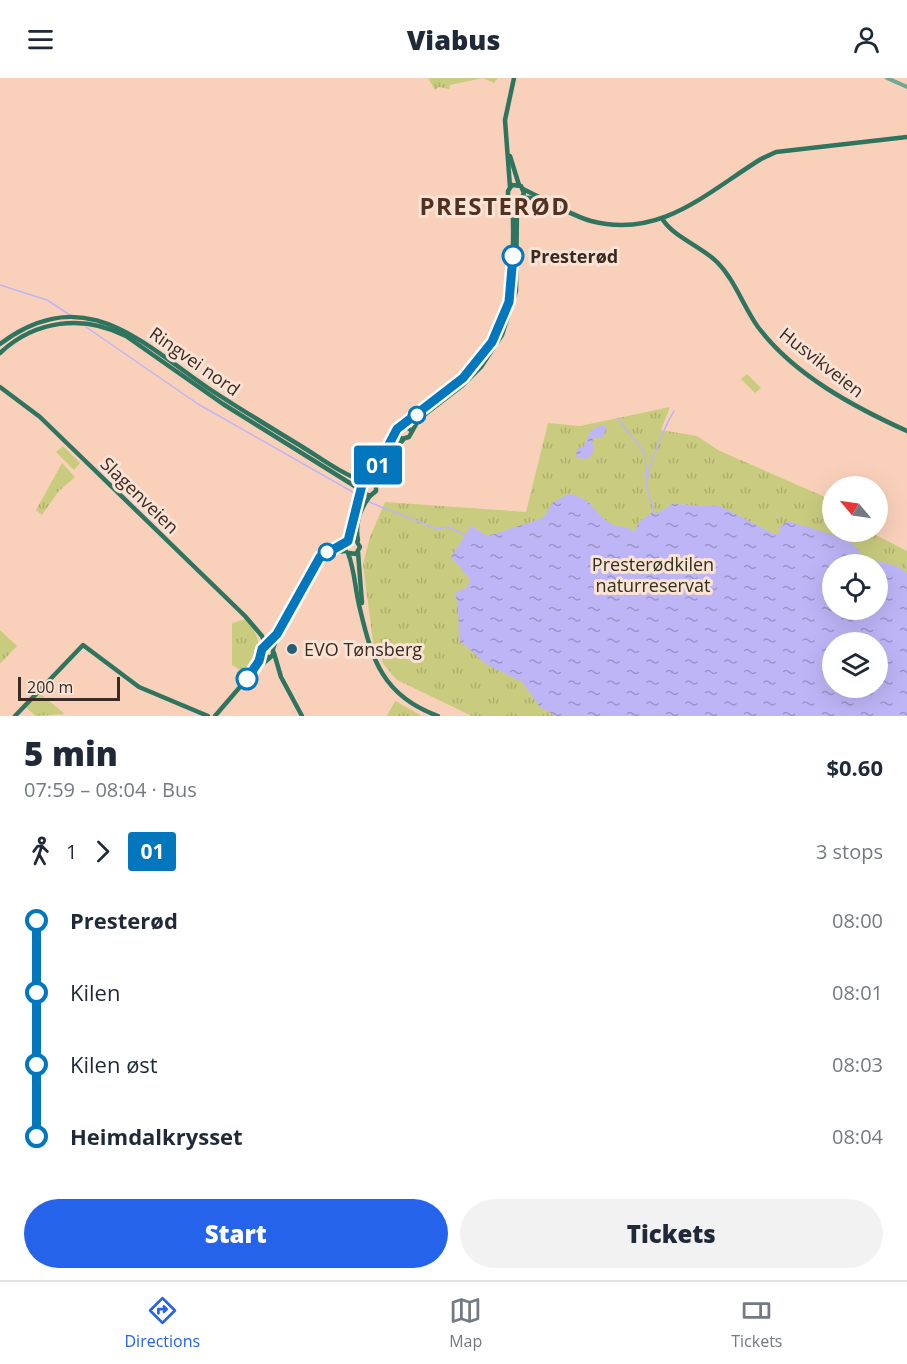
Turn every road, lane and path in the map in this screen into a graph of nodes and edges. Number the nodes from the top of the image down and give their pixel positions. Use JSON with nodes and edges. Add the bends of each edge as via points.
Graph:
{"nodes":[{"id":1,"x":514,"y":78,"type":"edge"},
{"id":2,"x":887,"y":78,"type":"edge"},
{"id":3,"x":907,"y":87,"type":"edge"},
{"id":4,"x":505,"y":135,"type":"junction"},
{"id":5,"x":907,"y":137,"type":"edge"},
{"id":6,"x":510,"y":187,"type":"junction"},
{"id":7,"x":521,"y":187,"type":"junction"},
{"id":8,"x":521,"y":199,"type":"junction"},
{"id":9,"x":511,"y":200,"type":"junction"},
{"id":10,"x":554,"y":206,"type":"junction"},
{"id":11,"x":663,"y":220,"type":"junction"},
{"id":12,"x":76,"y":320,"type":"junction"},
{"id":13,"x":0,"y":344,"type":"edge"},
{"id":14,"x":0,"y":353,"type":"edge"},
{"id":15,"x":0,"y":387,"type":"edge"},
{"id":16,"x":403,"y":425,"type":"junction"},
{"id":17,"x":411,"y":430,"type":"junction"},
{"id":18,"x":907,"y":431,"type":"edge"},
{"id":19,"x":397,"y":434,"type":"junction"},
{"id":20,"x":404,"y":440,"type":"junction"},
{"id":21,"x":366,"y":481,"type":"junction"},
{"id":22,"x":376,"y":486,"type":"junction"},
{"id":23,"x":364,"y":496,"type":"junction"},
{"id":24,"x":347,"y":541,"type":"junction"},
{"id":25,"x":359,"y":543,"type":"junction"},
{"id":26,"x":347,"y":552,"type":"junction"},
{"id":27,"x":358,"y":552,"type":"junction"},
{"id":28,"x":362,"y":614,"type":"junction"},
{"id":29,"x":268,"y":651,"type":"junction"},
{"id":30,"x":15,"y":716,"type":"edge"},
{"id":31,"x":208,"y":716,"type":"edge"},
{"id":32,"x":215,"y":716,"type":"edge"},
{"id":33,"x":302,"y":716,"type":"edge"},
{"id":34,"x":438,"y":716,"type":"edge"}],
"edges":[{"from":1,"to":4,"type":"main road","via":[[506,105]]},
{"from":2,"to":3,"type":"street"},
{"from":4,"to":6,"type":"main road"},
{"from":4,"to":7,"type":"main road"},
{"from":5,"to":11,"type":"main road","via":[[770,154]]},
{"from":6,"to":7,"type":"main road"},
{"from":6,"to":9,"type":"main road","via":[[507,193]]},
{"from":7,"to":8,"type":"main road"},
{"from":7,"to":10,"type":"main road"},
{"from":8,"to":9,"type":"main road"},
{"from":8,"to":10,"type":"main road","via":[[534,198]]},
{"from":8,"to":17,"type":"main road","via":[[516,291],[502,335],[474,375],[419,419]]},
{"from":9,"to":16,"type":"main road","via":[[512,283],[497,334],[463,378]]},
{"from":10,"to":11,"type":"main road","via":[[605,224]]},
{"from":11,"to":18,"type":"main road","name":"Husvikveien","via":[[719,264],[760,329],[789,357],[859,408]]},
{"from":12,"to":13,"type":"main road","name":"Ringvei nord","via":[[70,317],[31,326]]},
{"from":12,"to":14,"type":"main road","name":"Ringvei nord","via":[[37,329]]},
{"from":12,"to":21,"type":"main road","name":"Ringvei nord","via":[[97,320],[125,330],[236,406],[329,464]]},
{"from":12,"to":23,"type":"main road","name":"Ringvei nord","via":[[126,336]]},
{"from":15,"to":29,"type":"main road","name":"Slagenveien","via":[[40,417],[256,628]]},
{"from":16,"to":17,"type":"main road"},
{"from":16,"to":19,"type":"main road"},
{"from":17,"to":20,"type":"main road","via":[[410,437]]},
{"from":19,"to":20,"type":"main road"},
{"from":19,"to":21,"type":"main road"},
{"from":20,"to":22,"type":"main road","via":[[388,457]]},
{"from":21,"to":22,"type":"main road","name":"Ringvei nord"},
{"from":21,"to":23,"type":"main road"},
{"from":22,"to":23,"type":"main road","via":[[376,491]]},
{"from":23,"to":24,"type":"main road"},
{"from":23,"to":25,"type":"main road","via":[[357,526]]},
{"from":24,"to":25,"type":"main road","via":[[354,539]]},
{"from":24,"to":26,"type":"main road"},
{"from":24,"to":29,"type":"main road","via":[[320,557]]},
{"from":25,"to":27,"type":"main road"},
{"from":26,"to":27,"type":"main road"},
{"from":26,"to":28,"type":"main road"},
{"from":26,"to":29,"type":"main road","via":[[334,552],[322,560]]},
{"from":27,"to":28,"type":"main road"},
{"from":28,"to":34,"type":"main road","via":[[367,644],[382,673],[405,698]]},
{"from":29,"to":32,"type":"main road"},
{"from":29,"to":33,"type":"main road","name":"Slagenveien"},
{"from":30,"to":31,"type":"main road","via":[[83,645],[139,687]]}]}
